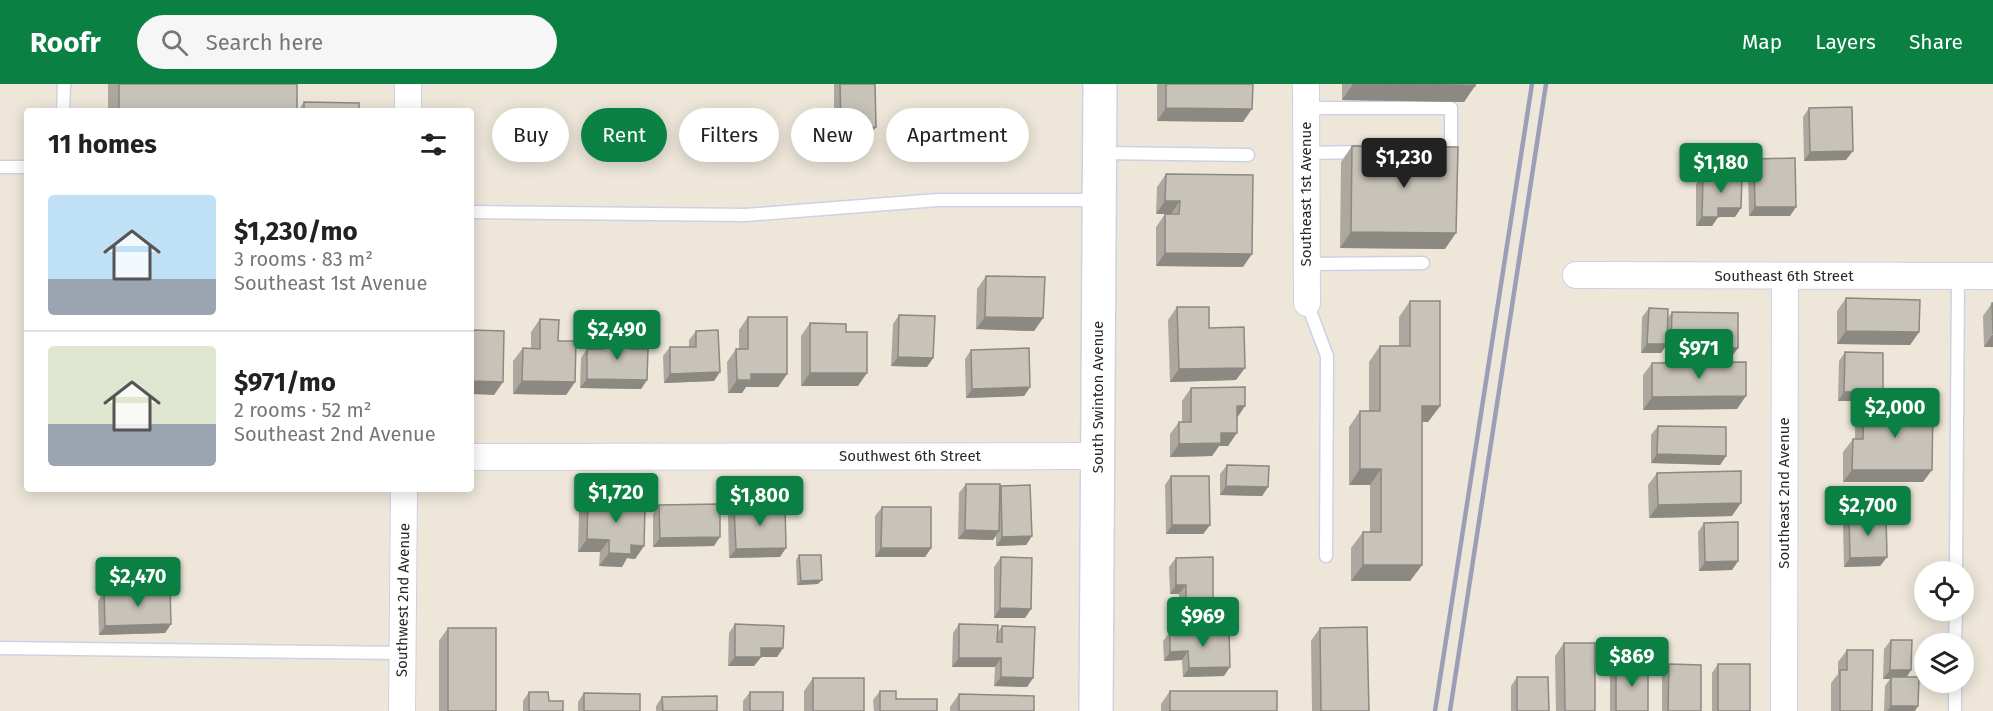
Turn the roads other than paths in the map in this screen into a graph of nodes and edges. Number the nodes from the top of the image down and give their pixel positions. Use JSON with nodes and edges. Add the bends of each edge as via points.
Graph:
{"nodes":[{"id":1,"x":64,"y":84,"type":"edge"},
{"id":2,"x":408,"y":84,"type":"edge"},
{"id":3,"x":1100,"y":84,"type":"edge"},
{"id":4,"x":1306,"y":96,"type":"edge"},
{"id":5,"x":63,"y":108,"type":"edge"},
{"id":6,"x":408,"y":108,"type":"edge"},
{"id":7,"x":1373,"y":152,"type":"edge"},
{"id":8,"x":1429,"y":152,"type":"edge"},
{"id":9,"x":1100,"y":153,"type":"junction"},
{"id":10,"x":1306,"y":153,"type":"junction"},
{"id":11,"x":1248,"y":155,"type":"dead end"},
{"id":12,"x":0,"y":167,"type":"edge"},
{"id":13,"x":24,"y":167,"type":"edge"},
{"id":14,"x":1099,"y":200,"type":"junction"},
{"id":15,"x":474,"y":212,"type":"edge"},
{"id":16,"x":1423,"y":263,"type":"dead end"},
{"id":17,"x":1306,"y":264,"type":"junction"},
{"id":18,"x":1576,"y":275,"type":"dead end"},
{"id":19,"x":1785,"y":276,"type":"junction"},
{"id":20,"x":1958,"y":276,"type":"junction"},
{"id":21,"x":1993,"y":276,"type":"edge"},
{"id":22,"x":1307,"y":303,"type":"joint"},
{"id":23,"x":1098,"y":456,"type":"junction"},
{"id":24,"x":474,"y":457,"type":"edge"},
{"id":25,"x":404,"y":492,"type":"edge"},
{"id":26,"x":1326,"y":556,"type":"dead end"},
{"id":27,"x":1956,"y":561,"type":"edge"},
{"id":28,"x":0,"y":648,"type":"edge"},
{"id":29,"x":402,"y":652,"type":"junction"},
{"id":30,"x":1955,"y":693,"type":"edge"},
{"id":31,"x":402,"y":711,"type":"edge"},
{"id":32,"x":1096,"y":711,"type":"edge"},
{"id":33,"x":1784,"y":711,"type":"edge"},
{"id":34,"x":1955,"y":711,"type":"edge"}],
"edges":[{"from":1,"to":5,"type":"lane"},
{"from":2,"to":6,"type":"street"},
{"from":3,"to":9,"type":"street","name":"South Swinton Avenue"},
{"from":4,"to":8,"type":"lane","via":[[1451,108],[1451,152]]},
{"from":4,"to":10,"type":"street","name":"Southeast 1st Avenue"},
{"from":7,"to":10,"type":"lane"},
{"from":9,"to":11,"type":"lane"},
{"from":9,"to":14,"type":"street","name":"South Swinton Avenue"},
{"from":10,"to":17,"type":"street","name":"Southeast 1st Avenue"},
{"from":12,"to":13,"type":"lane"},
{"from":14,"to":15,"type":"lane","via":[[938,200],[746,215]]},
{"from":14,"to":23,"type":"street","name":"South Swinton Avenue"},
{"from":16,"to":17,"type":"lane"},
{"from":17,"to":22,"type":"street","name":"Southeast 1st Avenue"},
{"from":18,"to":19,"type":"street","name":"Southeast 6th Street"},
{"from":19,"to":20,"type":"street","name":"Southeast 6th Street"},
{"from":19,"to":33,"type":"street","name":"Southeast 2nd Avenue"},
{"from":20,"to":21,"type":"street","name":"Southeast 6th Street"},
{"from":20,"to":27,"type":"lane"},
{"from":22,"to":26,"type":"lane","via":[[1327,356]]},
{"from":23,"to":24,"type":"street","name":"Southwest 6th Street"},
{"from":23,"to":32,"type":"street","name":"South Swinton Avenue"},
{"from":25,"to":29,"type":"street","name":"Southwest 2nd Avenue"},
{"from":28,"to":29,"type":"lane"},
{"from":29,"to":31,"type":"street","name":"Southwest 2nd Avenue"},
{"from":30,"to":34,"type":"lane"}]}
